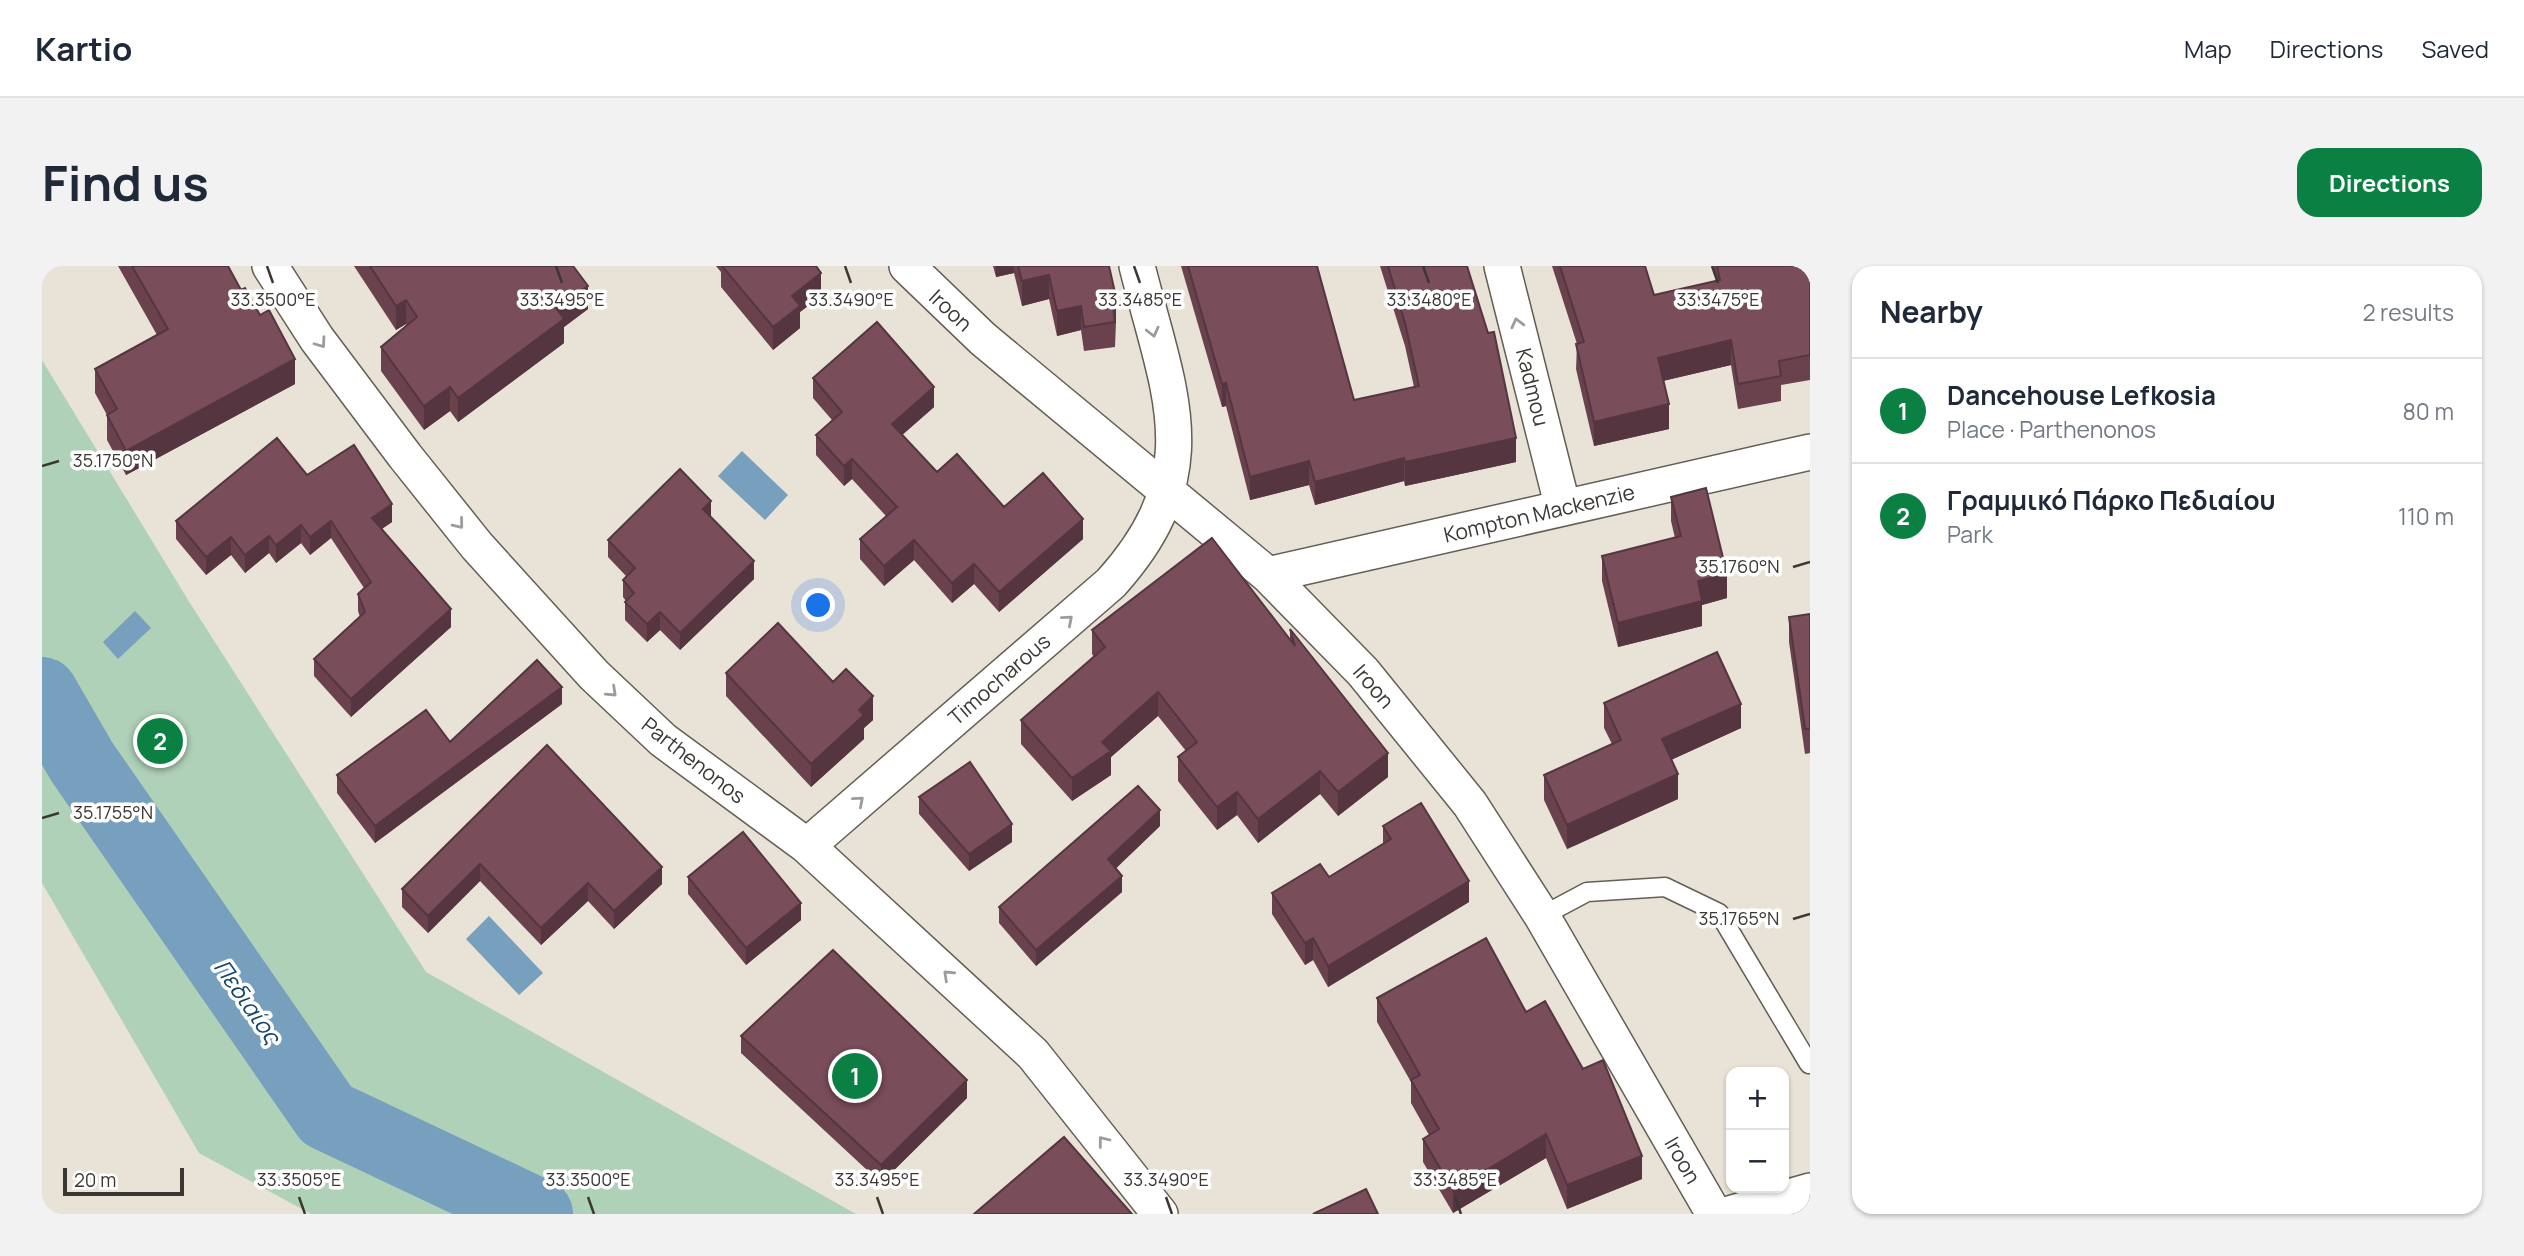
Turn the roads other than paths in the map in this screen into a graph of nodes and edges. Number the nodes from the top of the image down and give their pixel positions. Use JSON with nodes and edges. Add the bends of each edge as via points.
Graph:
{"nodes":[{"id":1,"x":270,"y":266,"type":"edge"},
{"id":2,"x":907,"y":266,"type":"edge"},
{"id":3,"x":1137,"y":266,"type":"edge"},
{"id":4,"x":1502,"y":266,"type":"edge"},
{"id":5,"x":1810,"y":452,"type":"edge"},
{"id":6,"x":1167,"y":494,"type":"junction"},
{"id":7,"x":1563,"y":508,"type":"junction"},
{"id":8,"x":1268,"y":575,"type":"junction"},
{"id":9,"x":807,"y":846,"type":"junction"},
{"id":10,"x":1542,"y":916,"type":"junction"},
{"id":11,"x":1809,"y":1064,"type":"edge"},
{"id":12,"x":1810,"y":1191,"type":"edge"},
{"id":13,"x":1160,"y":1214,"type":"edge"},
{"id":14,"x":1714,"y":1214,"type":"edge"},
{"id":15,"x":1728,"y":1214,"type":"edge"}],
"edges":[{"from":1,"to":9,"type":"street","name":"Parthenonos","one_way":true,"via":[[317,339],[405,456],[477,546],[585,665],[663,740]]},
{"from":2,"to":6,"type":"street","name":"Iroon","via":[[983,339]]},
{"from":3,"to":6,"type":"street","name":"Timocharous","one_way":true,"via":[[1173,415]]},
{"from":7,"to":4,"type":"street","name":"Kadmou","one_way":true},
{"from":5,"to":7,"type":"street","name":"Kompton Mackenzie"},
{"from":6,"to":8,"type":"street","name":"Iroon"},
{"from":9,"to":6,"type":"street","name":"Timocharous","one_way":true,"via":[[1111,583],[1142,547]]},
{"from":7,"to":8,"type":"street","name":"Kompton Mackenzie"},
{"from":8,"to":10,"type":"street","name":"Iroon","via":[[1363,672],[1426,746],[1470,804]]},
{"from":13,"to":9,"type":"street","name":"Parthenonos","one_way":true,"via":[[1033,1054]]},
{"from":10,"to":11,"type":"lane","via":[[1587,892],[1665,887],[1718,913]]},
{"from":10,"to":14,"type":"street","name":"Iroon"},
{"from":12,"to":15,"type":"street"}]}
